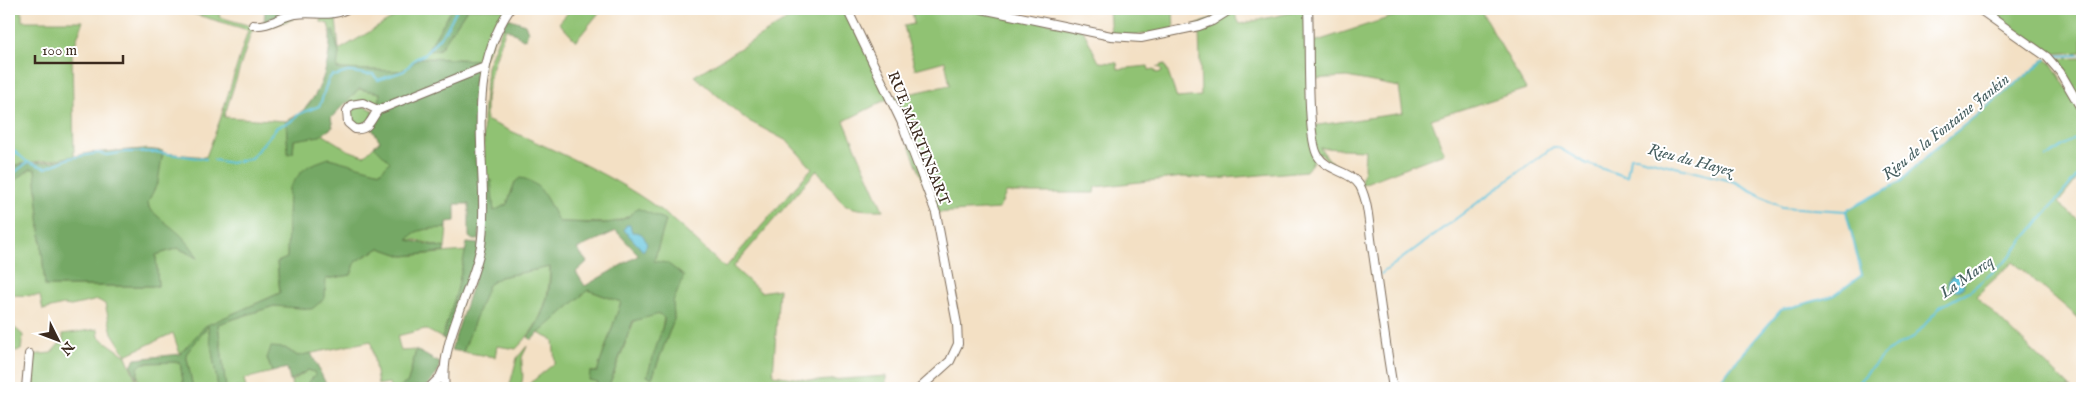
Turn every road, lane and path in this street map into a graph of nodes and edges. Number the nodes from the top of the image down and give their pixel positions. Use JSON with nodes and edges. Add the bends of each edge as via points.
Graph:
{"nodes":[{"id":1,"x":347,"y":9,"type":"edge"},
{"id":2,"x":510,"y":9,"type":"edge"},
{"id":3,"x":847,"y":9,"type":"edge"},
{"id":4,"x":982,"y":9,"type":"edge"},
{"id":5,"x":1231,"y":9,"type":"edge"},
{"id":6,"x":1308,"y":9,"type":"edge"},
{"id":7,"x":1980,"y":9,"type":"edge"},
{"id":8,"x":253,"y":24,"type":"dead end"},
{"id":9,"x":485,"y":67,"type":"junction"},
{"id":10,"x":378,"y":110,"type":"dead end"},
{"id":11,"x":2082,"y":110,"type":"edge"},
{"id":12,"x":29,"y":354,"type":"dead end"},
{"id":13,"x":444,"y":368,"type":"junction"},
{"id":14,"x":26,"y":388,"type":"edge"},
{"id":15,"x":429,"y":388,"type":"edge"},
{"id":16,"x":445,"y":388,"type":"edge"},
{"id":17,"x":920,"y":388,"type":"edge"},
{"id":18,"x":1393,"y":388,"type":"edge"}],
"edges":[{"from":1,"to":8,"type":"street","via":[[326,15],[295,14],[266,24]]},
{"from":2,"to":9,"type":"street","via":[[498,30]]},
{"from":3,"to":17,"type":"street","name":"RUE MARTINSART","via":[[901,121],[936,213],[958,344],[950,361]]},
{"from":4,"to":5,"type":"street","via":[[1112,36],[1141,38],[1199,26]]},
{"from":6,"to":18,"type":"street","via":[[1311,126],[1315,148],[1327,165],[1360,185]]},
{"from":7,"to":11,"type":"street","via":[[2047,57],[2060,72]]},
{"from":9,"to":10,"type":"street"},
{"from":9,"to":13,"type":"street","via":[[480,112],[482,237]]},
{"from":12,"to":14,"type":"street"},
{"from":13,"to":15,"type":"street"},
{"from":13,"to":16,"type":"street"}]}
